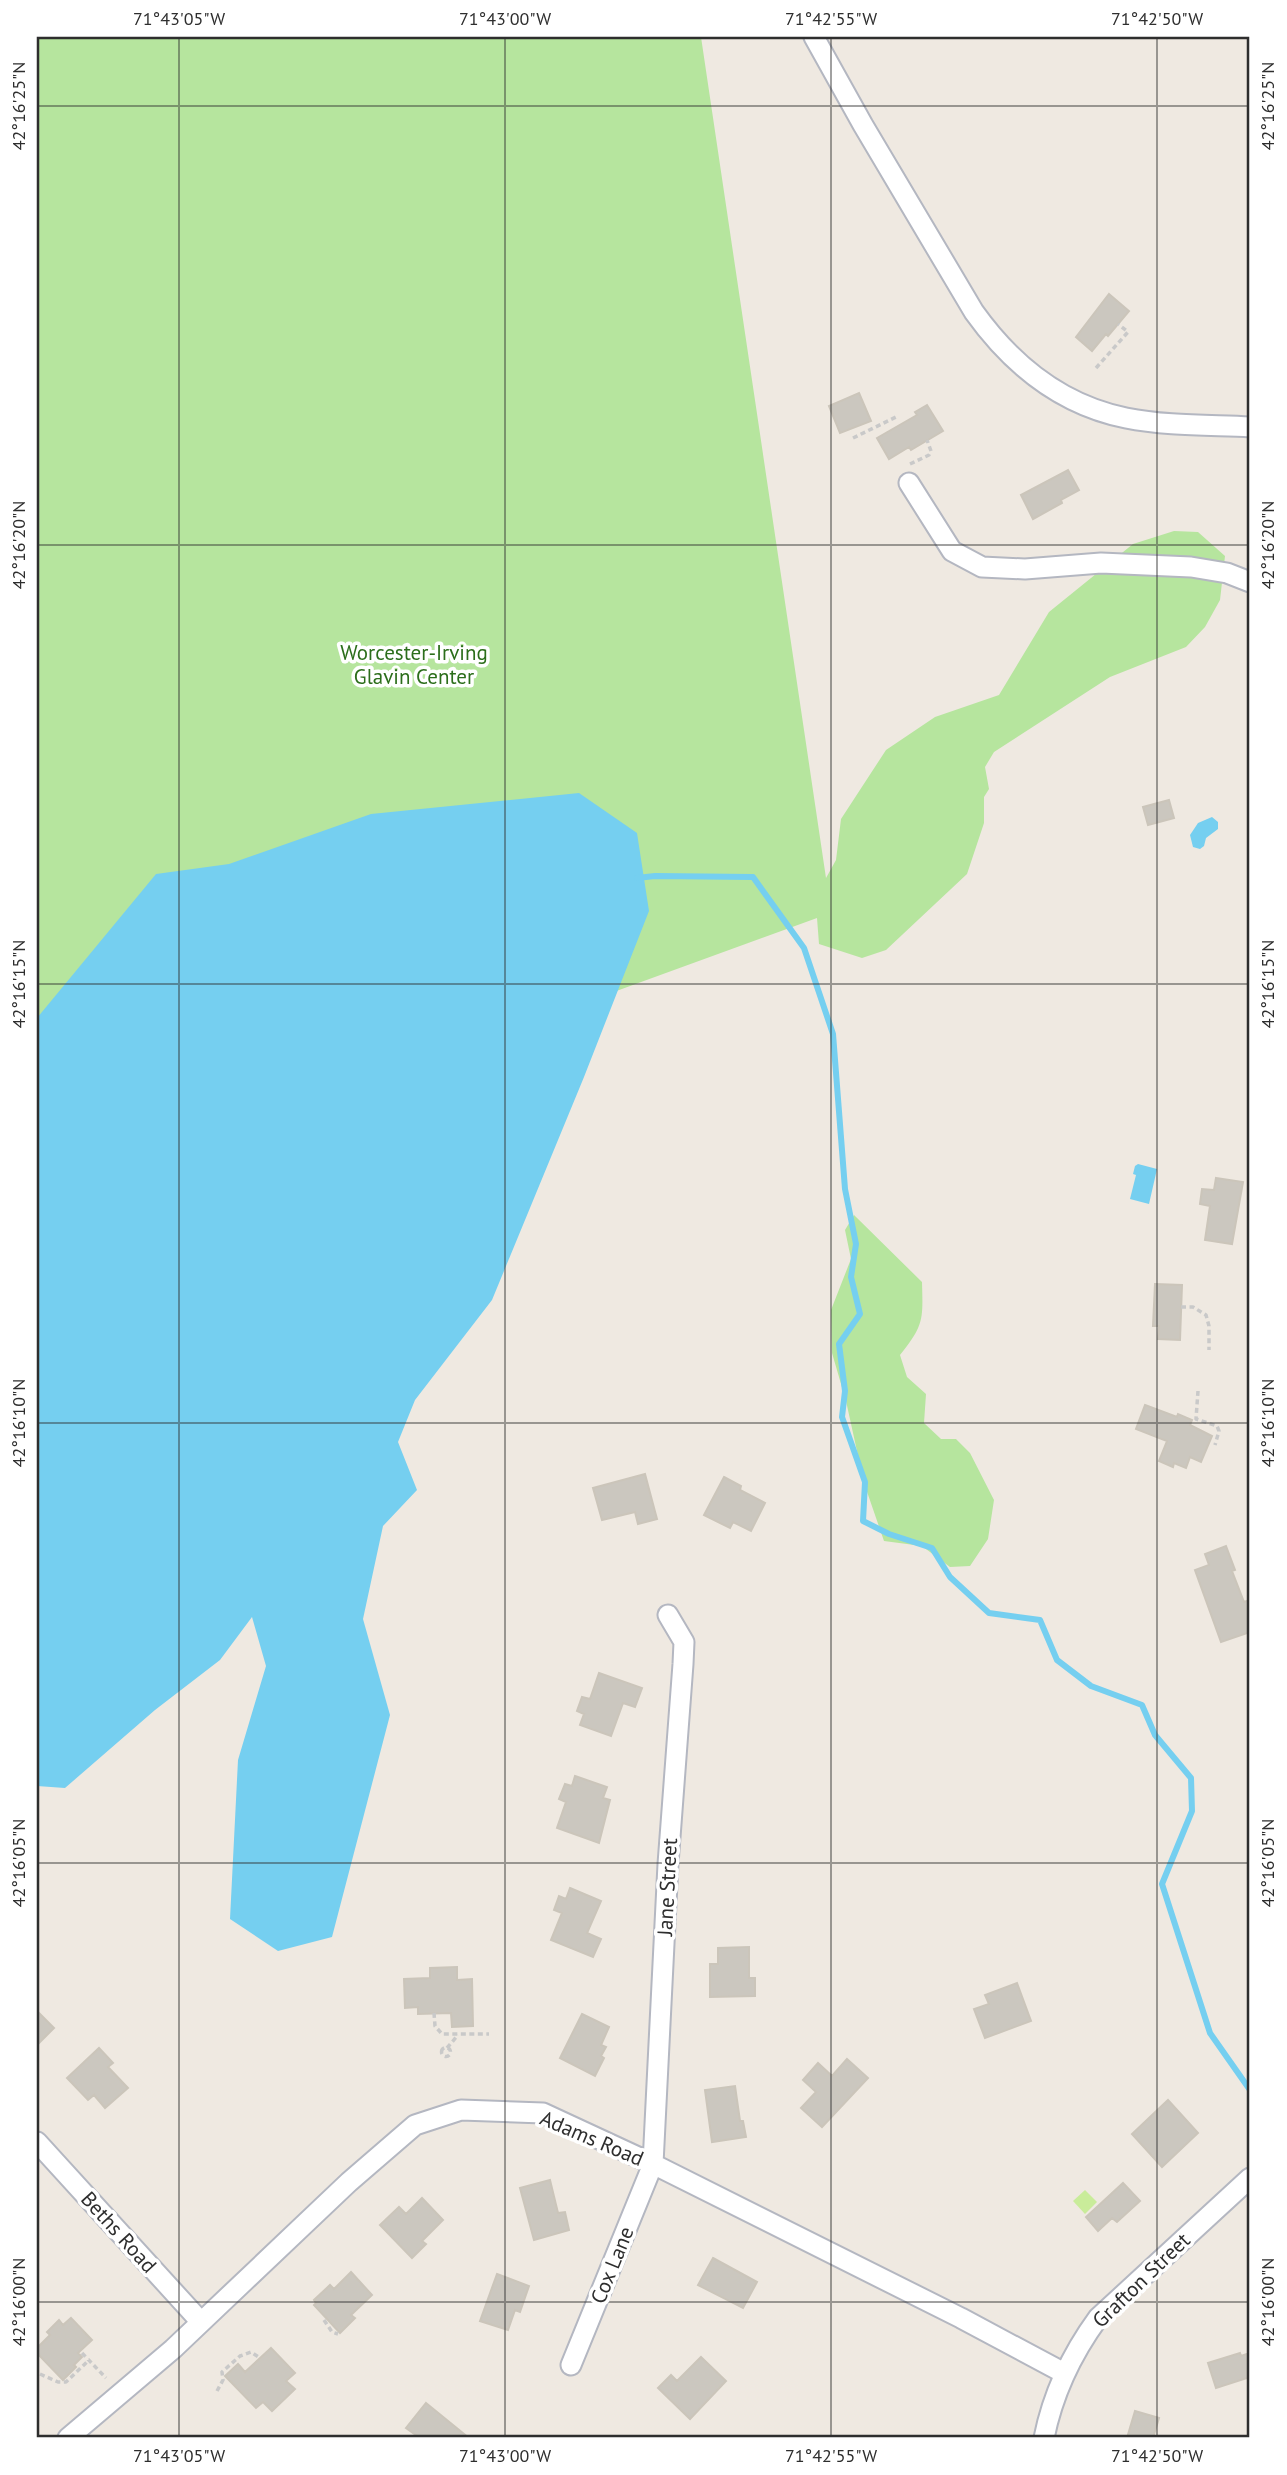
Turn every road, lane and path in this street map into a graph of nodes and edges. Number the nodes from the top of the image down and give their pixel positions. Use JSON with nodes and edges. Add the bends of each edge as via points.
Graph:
{"nodes":[{"id":1,"x":814,"y":37,"type":"edge"},
{"id":2,"x":1118,"y":324,"type":"dead end"},
{"id":3,"x":1096,"y":368,"type":"dead end"},
{"id":4,"x":896,"y":417,"type":"dead end"},
{"id":5,"x":1250,"y":428,"type":"edge"},
{"id":6,"x":853,"y":438,"type":"dead end"},
{"id":7,"x":928,"y":440,"type":"dead end"},
{"id":8,"x":905,"y":476,"type":"joint"},
{"id":9,"x":1250,"y":582,"type":"edge"},
{"id":10,"x":1181,"y":1307,"type":"dead end"},
{"id":11,"x":1209,"y":1350,"type":"dead end"},
{"id":12,"x":1198,"y":1391,"type":"dead end"},
{"id":13,"x":1215,"y":1445,"type":"dead end"},
{"id":14,"x":668,"y":1615,"type":"dead end"},
{"id":15,"x":434,"y":2013,"type":"dead end"},
{"id":16,"x":489,"y":2034,"type":"dead end"},
{"id":17,"x":458,"y":2035,"type":"junction"},
{"id":18,"x":447,"y":2048,"type":"dead end"},
{"id":19,"x":37,"y":2142,"type":"edge"},
{"id":20,"x":653,"y":2164,"type":"junction"},
{"id":21,"x":1250,"y":2178,"type":"edge"},
{"id":22,"x":324,"y":2320,"type":"dead end"},
{"id":23,"x":201,"y":2322,"type":"junction"},
{"id":24,"x":338,"y":2333,"type":"dead end"},
{"id":25,"x":82,"y":2353,"type":"dead end"},
{"id":26,"x":260,"y":2358,"type":"dead end"},
{"id":27,"x":89,"y":2360,"type":"junction"},
{"id":28,"x":571,"y":2365,"type":"dead end"},
{"id":29,"x":1064,"y":2373,"type":"junction"},
{"id":30,"x":40,"y":2374,"type":"dead end"},
{"id":31,"x":106,"y":2378,"type":"dead end"},
{"id":32,"x":217,"y":2391,"type":"dead end"},
{"id":33,"x":68,"y":2438,"type":"edge"},
{"id":34,"x":1044,"y":2438,"type":"edge"}],
"edges":[{"from":1,"to":5,"type":"street","via":[[974,312],[1016,362],[1079,404],[1109,414]]},
{"from":2,"to":3,"type":"path","via":[[1128,332]]},
{"from":4,"to":6,"type":"path"},
{"from":7,"to":8,"type":"path","via":[[929,455]]},
{"from":8,"to":9,"type":"street","via":[[952,551],[982,567],[1191,567]]},
{"from":10,"to":11,"type":"path","via":[[1193,1307],[1206,1315]]},
{"from":12,"to":13,"type":"path","via":[[1196,1419],[1217,1426]]},
{"from":14,"to":20,"type":"street","name":"Jane Street","via":[[684,1642]]},
{"from":15,"to":17,"type":"path","via":[[437,2030]]},
{"from":16,"to":17,"type":"path"},
{"from":17,"to":18,"type":"path"},
{"from":19,"to":23,"type":"street","name":"Beths Road"},
{"from":20,"to":23,"type":"street","name":"Adams Road","via":[[544,2113],[461,2110],[415,2125]]},
{"from":20,"to":28,"type":"street","name":"Cox Lane"},
{"from":20,"to":29,"type":"street","name":"Adams Road"},
{"from":21,"to":29,"type":"street","name":"Grafton Street","via":[[1098,2318]]},
{"from":22,"to":24,"type":"path"},
{"from":23,"to":33,"type":"street","name":"Adams Road"},
{"from":25,"to":27,"type":"path"},
{"from":26,"to":32,"type":"path","via":[[251,2352],[240,2356],[222,2372]]},
{"from":27,"to":30,"type":"path","via":[[66,2382]]},
{"from":27,"to":31,"type":"path"},
{"from":29,"to":34,"type":"street","name":"Grafton Street"}]}
